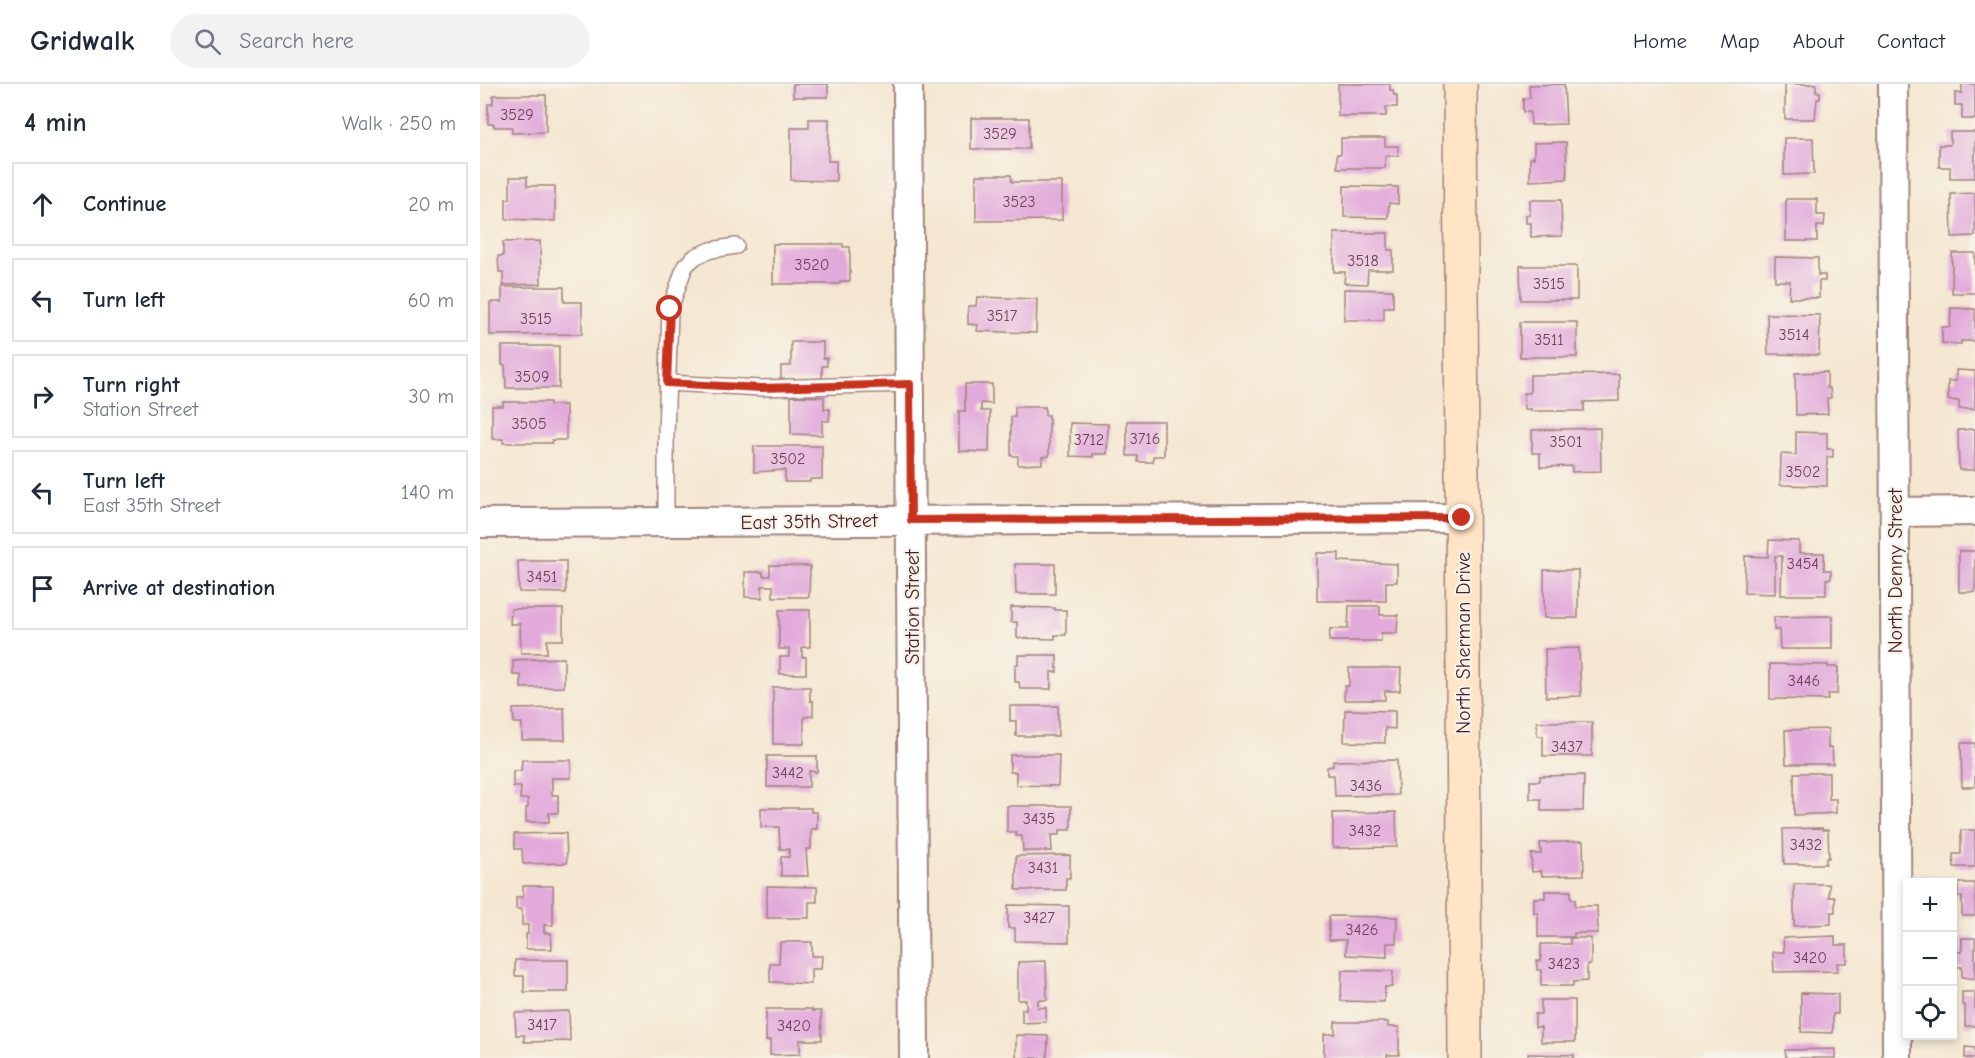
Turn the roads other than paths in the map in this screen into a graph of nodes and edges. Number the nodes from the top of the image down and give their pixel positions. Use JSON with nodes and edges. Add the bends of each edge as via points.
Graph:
{"nodes":[{"id":1,"x":908,"y":84,"type":"edge"},
{"id":2,"x":1460,"y":84,"type":"edge"},
{"id":3,"x":1893,"y":84,"type":"edge"},
{"id":4,"x":736,"y":246,"type":"dead end"},
{"id":5,"x":667,"y":383,"type":"junction"},
{"id":6,"x":910,"y":384,"type":"junction"},
{"id":7,"x":1975,"y":511,"type":"edge"},
{"id":8,"x":1895,"y":512,"type":"junction"},
{"id":9,"x":1462,"y":518,"type":"junction"},
{"id":10,"x":911,"y":520,"type":"junction"},
{"id":11,"x":666,"y":522,"type":"junction"},
{"id":12,"x":480,"y":523,"type":"edge"},
{"id":13,"x":914,"y":1058,"type":"edge"},
{"id":14,"x":1465,"y":1058,"type":"edge"},
{"id":15,"x":1897,"y":1058,"type":"edge"}],
"edges":[{"from":1,"to":6,"type":"street","name":"Station Street"},
{"from":2,"to":9,"type":"main road","name":"North Sherman Drive"},
{"from":3,"to":8,"type":"street","name":"North Denny Street"},
{"from":4,"to":5,"type":"lane","via":[[711,250],[685,266],[670,309]]},
{"from":5,"to":6,"type":"lane","via":[[761,388]]},
{"from":5,"to":11,"type":"lane"},
{"from":6,"to":10,"type":"street","name":"Station Street"},
{"from":7,"to":8,"type":"street"},
{"from":8,"to":15,"type":"street","name":"North Denny Street"},
{"from":9,"to":10,"type":"street","name":"East 35th Street"},
{"from":9,"to":14,"type":"main road","name":"North Sherman Drive"},
{"from":10,"to":11,"type":"street","name":"East 35th Street"},
{"from":10,"to":13,"type":"street","name":"Station Street"},
{"from":11,"to":12,"type":"street","name":"East 35th Street"}]}
